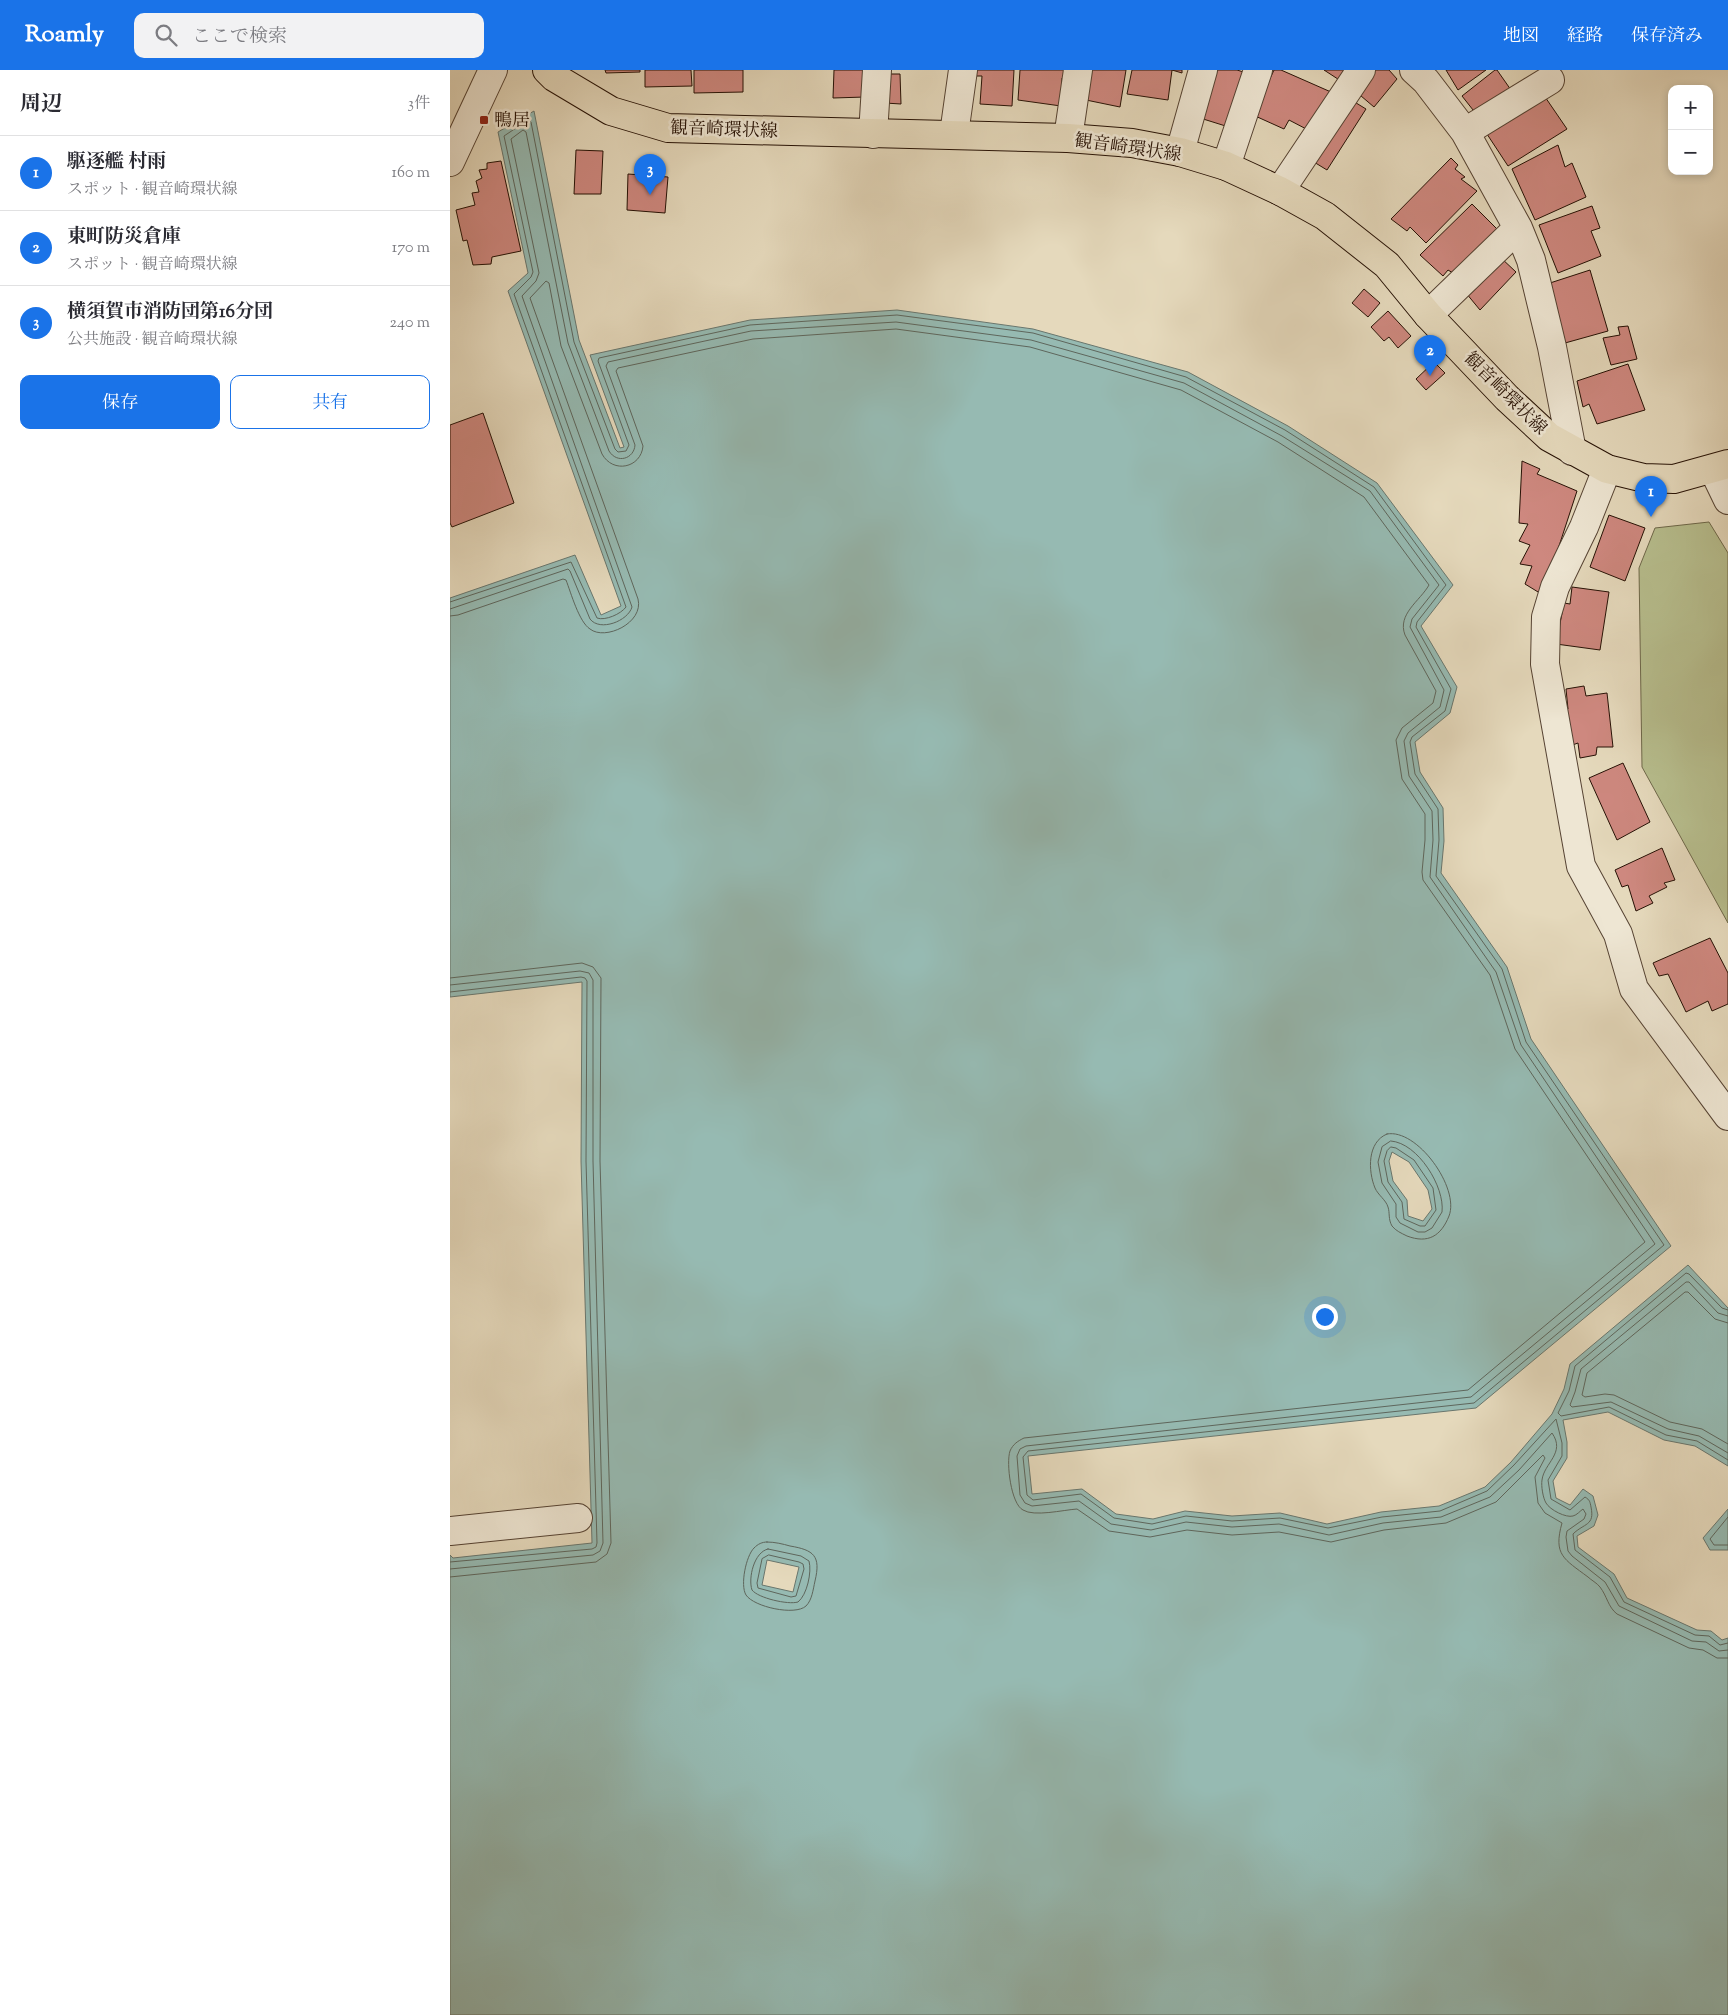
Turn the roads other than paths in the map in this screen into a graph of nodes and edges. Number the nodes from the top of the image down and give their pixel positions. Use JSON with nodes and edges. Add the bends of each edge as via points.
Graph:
{"nodes":[{"id":1,"x":493,"y":70,"type":"edge"},
{"id":2,"x":547,"y":70,"type":"edge"},
{"id":3,"x":877,"y":70,"type":"edge"},
{"id":4,"x":963,"y":70,"type":"edge"},
{"id":5,"x":1078,"y":70,"type":"edge"},
{"id":6,"x":1203,"y":70,"type":"edge"},
{"id":7,"x":1258,"y":70,"type":"edge"},
{"id":8,"x":1361,"y":70,"type":"edge"},
{"id":9,"x":1414,"y":70,"type":"edge"},
{"id":10,"x":1550,"y":80,"type":"dead end"},
{"id":11,"x":1465,"y":132,"type":"junction"},
{"id":12,"x":873,"y":134,"type":"junction"},
{"id":13,"x":954,"y":134,"type":"junction"},
{"id":14,"x":1068,"y":138,"type":"junction"},
{"id":15,"x":1180,"y":152,"type":"junction"},
{"id":16,"x":450,"y":162,"type":"edge"},
{"id":17,"x":1226,"y":166,"type":"junction"},
{"id":18,"x":1280,"y":191,"type":"junction"},
{"id":19,"x":1518,"y":228,"type":"junction"},
{"id":20,"x":1428,"y":314,"type":"junction"},
{"id":21,"x":1572,"y":451,"type":"junction"},
{"id":22,"x":1721,"y":467,"type":"edge"},
{"id":23,"x":1608,"y":469,"type":"junction"},
{"id":24,"x":1728,"y":500,"type":"edge"},
{"id":25,"x":1728,"y":1116,"type":"edge"},
{"id":26,"x":578,"y":1518,"type":"dead end"},
{"id":27,"x":450,"y":1531,"type":"edge"}],
"edges":[{"from":1,"to":16,"type":"street"},
{"from":2,"to":12,"type":"main road","name":"観音崎環状線","via":[[611,111],[668,128]]},
{"from":3,"to":12,"type":"street"},
{"from":4,"to":13,"type":"street"},
{"from":5,"to":14,"type":"street"},
{"from":6,"to":15,"type":"street"},
{"from":7,"to":17,"type":"street"},
{"from":8,"to":18,"type":"street"},
{"from":9,"to":11,"type":"street"},
{"from":10,"to":11,"type":"street"},
{"from":11,"to":19,"type":"street"},
{"from":12,"to":13,"type":"main road","name":"観音崎環状線"},
{"from":13,"to":14,"type":"main road","name":"観音崎環状線"},
{"from":14,"to":15,"type":"main road","name":"観音崎環状線"},
{"from":15,"to":17,"type":"main road","name":"観音崎環状線"},
{"from":17,"to":18,"type":"main road","name":"観音崎環状線"},
{"from":18,"to":20,"type":"main road","name":"観音崎環状線","via":[[1326,216],[1387,265]]},
{"from":19,"to":20,"type":"street"},
{"from":19,"to":21,"type":"street","via":[[1531,260]]},
{"from":20,"to":21,"type":"main road","name":"観音崎環状線","via":[[1507,398],[1549,437]]},
{"from":21,"to":23,"type":"main road","name":"観音崎環状線"},
{"from":22,"to":23,"type":"main road","name":"観音崎環状線","via":[[1674,478],[1644,478]]},
{"from":22,"to":24,"type":"street"},
{"from":23,"to":25,"type":"street","via":[[1555,587],[1546,617],[1545,664],[1581,866],[1618,934],[1634,989]]},
{"from":26,"to":27,"type":"street"}]}
